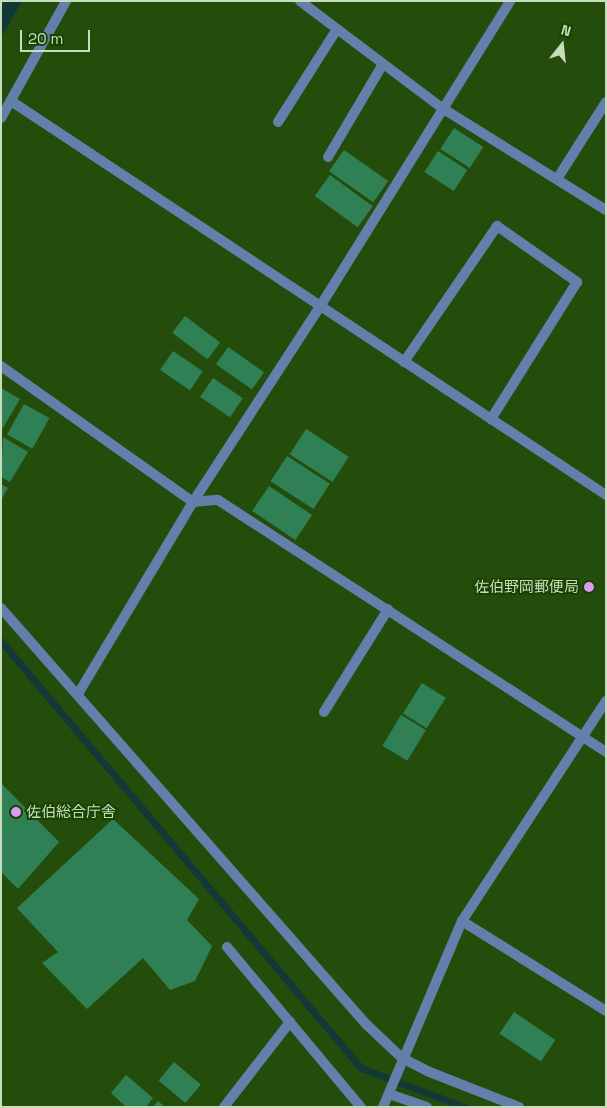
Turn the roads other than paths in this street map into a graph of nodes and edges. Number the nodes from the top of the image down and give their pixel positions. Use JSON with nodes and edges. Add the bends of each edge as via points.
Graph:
{"nodes":[{"id":1,"x":66,"y":1,"type":"edge"},
{"id":2,"x":300,"y":1,"type":"edge"},
{"id":3,"x":510,"y":1,"type":"edge"},
{"id":4,"x":337,"y":29,"type":"junction"},
{"id":5,"x":383,"y":64,"type":"junction"},
{"id":6,"x":11,"y":101,"type":"junction"},
{"id":7,"x":606,"y":102,"type":"edge"},
{"id":8,"x":442,"y":108,"type":"junction"},
{"id":9,"x":1,"y":118,"type":"edge"},
{"id":10,"x":278,"y":122,"type":"dead end"},
{"id":11,"x":328,"y":157,"type":"dead end"},
{"id":12,"x":557,"y":179,"type":"junction"},
{"id":13,"x":606,"y":210,"type":"edge"},
{"id":14,"x":321,"y":305,"type":"junction"},
{"id":15,"x":404,"y":362,"type":"junction"},
{"id":16,"x":1,"y":366,"type":"edge"},
{"id":17,"x":491,"y":419,"type":"junction"},
{"id":18,"x":606,"y":495,"type":"edge"},
{"id":19,"x":193,"y":502,"type":"junction"},
{"id":20,"x":1,"y":608,"type":"edge"},
{"id":21,"x":388,"y":609,"type":"junction"},
{"id":22,"x":78,"y":694,"type":"junction"},
{"id":23,"x":606,"y":701,"type":"edge"},
{"id":24,"x":324,"y":712,"type":"dead end"},
{"id":25,"x":583,"y":737,"type":"junction"},
{"id":26,"x":606,"y":752,"type":"edge"},
{"id":27,"x":462,"y":920,"type":"junction"},
{"id":28,"x":227,"y":947,"type":"dead end"},
{"id":29,"x":606,"y":1011,"type":"edge"},
{"id":30,"x":290,"y":1022,"type":"junction"},
{"id":31,"x":402,"y":1058,"type":"junction"},
{"id":32,"x":391,"y":1090,"type":"junction"},
{"id":33,"x":224,"y":1107,"type":"edge"},
{"id":34,"x":362,"y":1107,"type":"edge"},
{"id":35,"x":383,"y":1107,"type":"edge"},
{"id":36,"x":427,"y":1107,"type":"edge"},
{"id":37,"x":519,"y":1107,"type":"edge"}],
"edges":[{"from":1,"to":6,"type":"street"},
{"from":2,"to":4,"type":"street"},
{"from":3,"to":8,"type":"street"},
{"from":4,"to":5,"type":"street"},
{"from":4,"to":10,"type":"street"},
{"from":5,"to":8,"type":"street"},
{"from":5,"to":11,"type":"street"},
{"from":6,"to":9,"type":"street"},
{"from":6,"to":14,"type":"street","via":[[288,287]]},
{"from":7,"to":12,"type":"street"},
{"from":8,"to":12,"type":"street"},
{"from":8,"to":14,"type":"street"},
{"from":12,"to":13,"type":"street"},
{"from":14,"to":15,"type":"street"},
{"from":14,"to":19,"type":"street"},
{"from":15,"to":17,"type":"street"},
{"from":15,"to":17,"type":"street","via":[[497,226],[577,282]]},
{"from":16,"to":19,"type":"street"},
{"from":17,"to":18,"type":"street"},
{"from":19,"to":21,"type":"street","via":[[218,500]]},
{"from":19,"to":22,"type":"street"},
{"from":20,"to":22,"type":"street"},
{"from":21,"to":24,"type":"street"},
{"from":21,"to":25,"type":"street"},
{"from":22,"to":31,"type":"street","via":[[366,1024]]},
{"from":23,"to":25,"type":"street"},
{"from":25,"to":26,"type":"street"},
{"from":25,"to":27,"type":"street"},
{"from":27,"to":29,"type":"street"},
{"from":27,"to":31,"type":"street"},
{"from":28,"to":30,"type":"street"},
{"from":30,"to":33,"type":"street"},
{"from":30,"to":34,"type":"street"},
{"from":31,"to":32,"type":"street"},
{"from":31,"to":37,"type":"street"},
{"from":32,"to":35,"type":"street"},
{"from":32,"to":36,"type":"street"}]}
